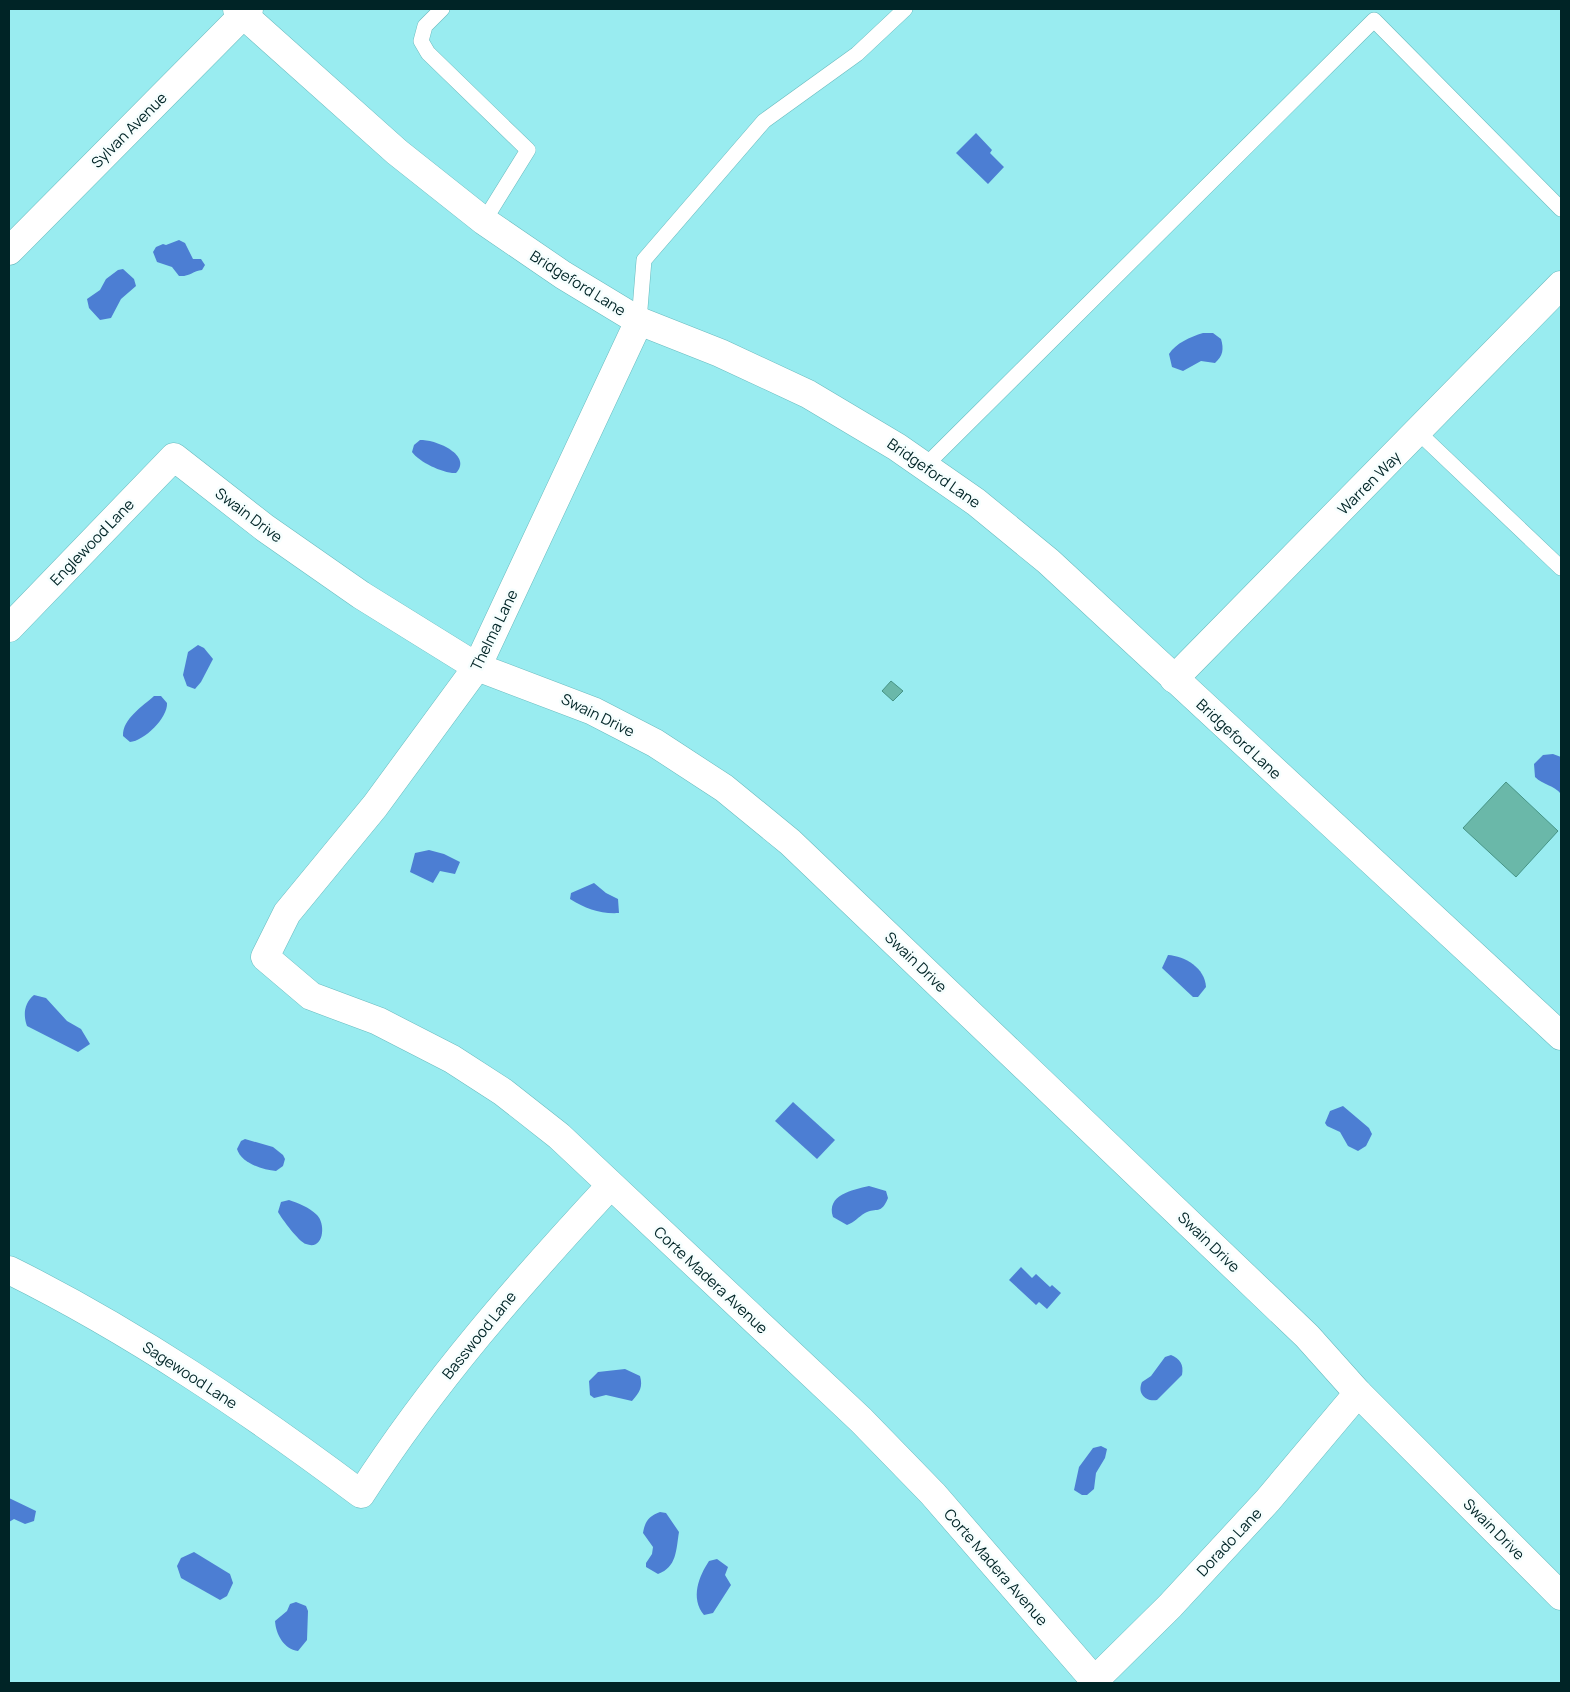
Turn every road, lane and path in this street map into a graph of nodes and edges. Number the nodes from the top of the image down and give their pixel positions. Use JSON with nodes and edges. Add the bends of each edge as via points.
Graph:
{"nodes":[{"id":1,"x":442,"y":9,"type":"edge"},
{"id":2,"x":905,"y":9,"type":"edge"},
{"id":3,"x":243,"y":11,"type":"edge"},
{"id":4,"x":1561,"y":209,"type":"edge"},
{"id":5,"x":484,"y":221,"type":"junction"},
{"id":6,"x":9,"y":251,"type":"edge"},
{"id":7,"x":1561,"y":284,"type":"edge"},
{"id":8,"x":639,"y":321,"type":"junction"},
{"id":9,"x":1418,"y":432,"type":"junction"},
{"id":10,"x":174,"y":457,"type":"joint"},
{"id":11,"x":925,"y":466,"type":"junction"},
{"id":12,"x":1561,"y":568,"type":"edge"},
{"id":13,"x":9,"y":628,"type":"edge"},
{"id":14,"x":477,"y":667,"type":"junction"},
{"id":15,"x":1174,"y":679,"type":"junction"},
{"id":16,"x":265,"y":957,"type":"joint"},
{"id":17,"x":1561,"y":1036,"type":"edge"},
{"id":18,"x":610,"y":1186,"type":"junction"},
{"id":19,"x":9,"y":1270,"type":"edge"},
{"id":20,"x":1358,"y":1393,"type":"junction"},
{"id":21,"x":362,"y":1494,"type":"joint"},
{"id":22,"x":1561,"y":1596,"type":"edge"},
{"id":23,"x":1093,"y":1682,"type":"edge"}],
"edges":[{"from":1,"to":5,"type":"lane","via":[[425,26],[421,41],[428,53],[528,150]]},
{"from":2,"to":8,"type":"lane","via":[[857,54],[764,121],[644,260]]},
{"from":3,"to":5,"type":"street","name":"Bridgeford Lane","via":[[397,152]]},
{"from":3,"to":6,"type":"street","name":"Sylvan Avenue"},
{"from":4,"to":11,"type":"lane","via":[[1374,20]]},
{"from":5,"to":8,"type":"street","name":"Bridgeford Lane","via":[[563,275]]},
{"from":7,"to":9,"type":"street","name":"Warren Way"},
{"from":8,"to":11,"type":"street","name":"Bridgeford Lane","via":[[720,353],[808,394]]},
{"from":8,"to":14,"type":"street","name":"Thelma Lane"},
{"from":9,"to":12,"type":"lane"},
{"from":9,"to":15,"type":"street","name":"Warren Way"},
{"from":10,"to":13,"type":"street","name":"Englewood Lane"},
{"from":10,"to":14,"type":"street","name":"Swain Drive","via":[[265,528],[345,584]]},
{"from":11,"to":15,"type":"street","name":"Bridgeford Lane","via":[[976,502],[1048,561]]},
{"from":14,"to":16,"type":"street","name":"Thelma Lane","via":[[375,806],[287,913]]},
{"from":14,"to":20,"type":"street","name":"Swain Drive","via":[[593,710],[655,743],[724,788],[790,842],[1307,1336]]},
{"from":15,"to":17,"type":"street","name":"Bridgeford Lane"},
{"from":16,"to":18,"type":"street","name":"Corte Madera Avenue","via":[[311,996],[378,1022],[452,1059],[495,1087],[558,1136]]},
{"from":18,"to":21,"type":"street","name":"Basswood Lane","via":[[526,1276],[452,1366]]},
{"from":18,"to":23,"type":"street","name":"Corte Madera Avenue","via":[[862,1420],[933,1494]]},
{"from":19,"to":21,"type":"street","name":"Sagewood Lane","via":[[123,1332],[223,1395]]},
{"from":20,"to":22,"type":"street","name":"Swain Drive"},
{"from":20,"to":23,"type":"street","name":"Dorado Lane","via":[[1261,1508],[1170,1606]]}]}
